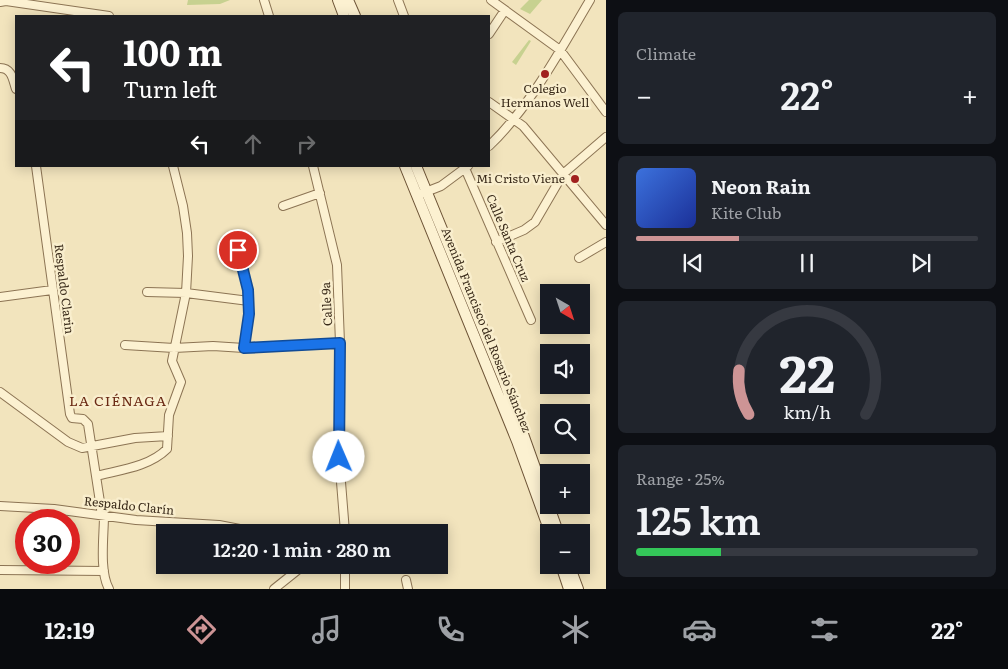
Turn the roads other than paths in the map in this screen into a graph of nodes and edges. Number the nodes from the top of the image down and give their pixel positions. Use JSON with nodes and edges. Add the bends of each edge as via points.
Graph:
{"nodes":[{"id":1,"x":6,"y":0,"type":"edge"},
{"id":2,"x":264,"y":0,"type":"edge"},
{"id":3,"x":338,"y":0,"type":"edge"},
{"id":4,"x":348,"y":0,"type":"edge"},
{"id":5,"x":398,"y":0,"type":"edge"},
{"id":6,"x":491,"y":0,"type":"edge"},
{"id":7,"x":590,"y":0,"type":"edge"},
{"id":8,"x":0,"y":2,"type":"edge"},
{"id":9,"x":505,"y":10,"type":"junction"},
{"id":10,"x":103,"y":15,"type":"edge"},
{"id":11,"x":269,"y":15,"type":"edge"},
{"id":12,"x":344,"y":15,"type":"edge"},
{"id":13,"x":355,"y":15,"type":"edge"},
{"id":14,"x":404,"y":15,"type":"edge"},
{"id":15,"x":490,"y":32,"type":"edge"},
{"id":16,"x":560,"y":50,"type":"junction"},
{"id":17,"x":0,"y":68,"type":"edge"},
{"id":18,"x":15,"y":86,"type":"edge"},
{"id":19,"x":490,"y":103,"type":"edge"},
{"id":20,"x":606,"y":112,"type":"edge"},
{"id":21,"x":515,"y":119,"type":"junction"},
{"id":22,"x":606,"y":137,"type":"edge"},
{"id":23,"x":490,"y":145,"type":"edge"},
{"id":24,"x":36,"y":167,"type":"edge"},
{"id":25,"x":173,"y":167,"type":"edge"},
{"id":26,"x":313,"y":167,"type":"edge"},
{"id":27,"x":407,"y":167,"type":"edge"},
{"id":28,"x":416,"y":167,"type":"edge"},
{"id":29,"x":466,"y":167,"type":"edge"},
{"id":30,"x":563,"y":174,"type":"junction"},
{"id":31,"x":320,"y":193,"type":"junction"},
{"id":32,"x":422,"y":193,"type":"junction"},
{"id":33,"x":283,"y":206,"type":"dead end"},
{"id":34,"x":606,"y":225,"type":"edge"},
{"id":35,"x":496,"y":242,"type":"junction"},
{"id":36,"x":606,"y":242,"type":"edge"},
{"id":37,"x":238,"y":250,"type":"dead end"},
{"id":38,"x":579,"y":258,"type":"dead end"},
{"id":39,"x":52,"y":290,"type":"junction"},
{"id":40,"x":147,"y":292,"type":"dead end"},
{"id":41,"x":186,"y":293,"type":"junction"},
{"id":42,"x":0,"y":297,"type":"edge"},
{"id":43,"x":249,"y":301,"type":"junction"},
{"id":44,"x":531,"y":320,"type":"dead end"},
{"id":45,"x":340,"y":343,"type":"junction"},
{"id":46,"x":125,"y":345,"type":"dead end"},
{"id":47,"x":174,"y":348,"type":"junction"},
{"id":48,"x":244,"y":348,"type":"junction"},
{"id":49,"x":0,"y":392,"type":"edge"},
{"id":50,"x":168,"y":436,"type":"junction"},
{"id":51,"x":91,"y":447,"type":"junction"},
{"id":52,"x":96,"y":476,"type":"junction"},
{"id":53,"x":540,"y":494,"type":"edge"},
{"id":54,"x":0,"y":506,"type":"edge"},
{"id":55,"x":103,"y":515,"type":"junction"},
{"id":56,"x":202,"y":524,"type":"edge"},
{"id":57,"x":344,"y":524,"type":"edge"},
{"id":58,"x":0,"y":570,"type":"edge"},
{"id":59,"x":104,"y":571,"type":"junction"},
{"id":60,"x":293,"y":574,"type":"edge"},
{"id":61,"x":345,"y":574,"type":"edge"},
{"id":62,"x":564,"y":574,"type":"edge"},
{"id":63,"x":572,"y":574,"type":"edge"},
{"id":64,"x":406,"y":580,"type":"dead end"},
{"id":65,"x":109,"y":589,"type":"edge"},
{"id":66,"x":274,"y":589,"type":"edge"},
{"id":67,"x":345,"y":589,"type":"edge"},
{"id":68,"x":408,"y":589,"type":"edge"},
{"id":69,"x":569,"y":589,"type":"edge"},
{"id":70,"x":578,"y":589,"type":"edge"}],
"edges":[{"from":1,"to":8,"type":"street"},
{"from":1,"to":10,"type":"street"},
{"from":2,"to":11,"type":"street"},
{"from":3,"to":12,"type":"main road"},
{"from":4,"to":13,"type":"main road"},
{"from":5,"to":14,"type":"street"},
{"from":6,"to":9,"type":"street"},
{"from":7,"to":16,"type":"street"},
{"from":9,"to":15,"type":"street"},
{"from":9,"to":16,"type":"street"},
{"from":16,"to":20,"type":"street"},
{"from":16,"to":21,"type":"street"},
{"from":17,"to":18,"type":"street","via":[[10,72]]},
{"from":19,"to":21,"type":"street"},
{"from":21,"to":23,"type":"street"},
{"from":21,"to":30,"type":"street"},
{"from":22,"to":30,"type":"street"},
{"from":24,"to":39,"type":"street","name":"Respaldo Clarin"},
{"from":25,"to":41,"type":"street","via":[[187,233]]},
{"from":26,"to":31,"type":"street","name":"Calle 9a"},
{"from":27,"to":32,"type":"main road","name":"Avenida Francisco del Rosario Sánchez"},
{"from":28,"to":32,"type":"main road","name":"Avenida Francisco del Rosario Sánchez"},
{"from":29,"to":32,"type":"street","via":[[441,186]]},
{"from":29,"to":35,"type":"street","name":"Calle Santa Cruz"},
{"from":30,"to":34,"type":"street"},
{"from":30,"to":35,"type":"street","via":[[535,222]]},
{"from":31,"to":33,"type":"street"},
{"from":31,"to":45,"type":"street","name":"Calle 9a","via":[[336,265]]},
{"from":32,"to":53,"type":"main road","name":"Avenida Francisco del Rosario Sánchez"},
{"from":35,"to":44,"type":"street","name":"Calle Santa Cruz"},
{"from":36,"to":38,"type":"street"},
{"from":37,"to":43,"type":"street"},
{"from":39,"to":42,"type":"street"},
{"from":39,"to":51,"type":"street","name":"Respaldo Clarin","via":[[70,414],[72,418],[88,424]]},
{"from":40,"to":41,"type":"street"},
{"from":41,"to":43,"type":"street"},
{"from":41,"to":47,"type":"street"},
{"from":43,"to":48,"type":"street"},
{"from":45,"to":48,"type":"street"},
{"from":45,"to":57,"type":"street","name":"Calle 9a","via":[[339,457]]},
{"from":46,"to":47,"type":"street"},
{"from":47,"to":48,"type":"street"},
{"from":47,"to":50,"type":"street","via":[[172,361],[181,382],[169,415]]},
{"from":49,"to":51,"type":"street","via":[[68,442],[82,448]]},
{"from":50,"to":51,"type":"street","via":[[135,438]]},
{"from":50,"to":52,"type":"street","via":[[167,449],[154,459]]},
{"from":51,"to":52,"type":"street"},
{"from":52,"to":55,"type":"street"},
{"from":54,"to":55,"type":"street","name":"Respaldo Clarín"},
{"from":55,"to":56,"type":"street","name":"Respaldo Clarín"},
{"from":55,"to":59,"type":"street"},
{"from":58,"to":59,"type":"street"},
{"from":59,"to":65,"type":"street"},
{"from":60,"to":66,"type":"street"},
{"from":61,"to":67,"type":"street"},
{"from":62,"to":69,"type":"main road"},
{"from":63,"to":70,"type":"main road"},
{"from":64,"to":68,"type":"street"}]}
